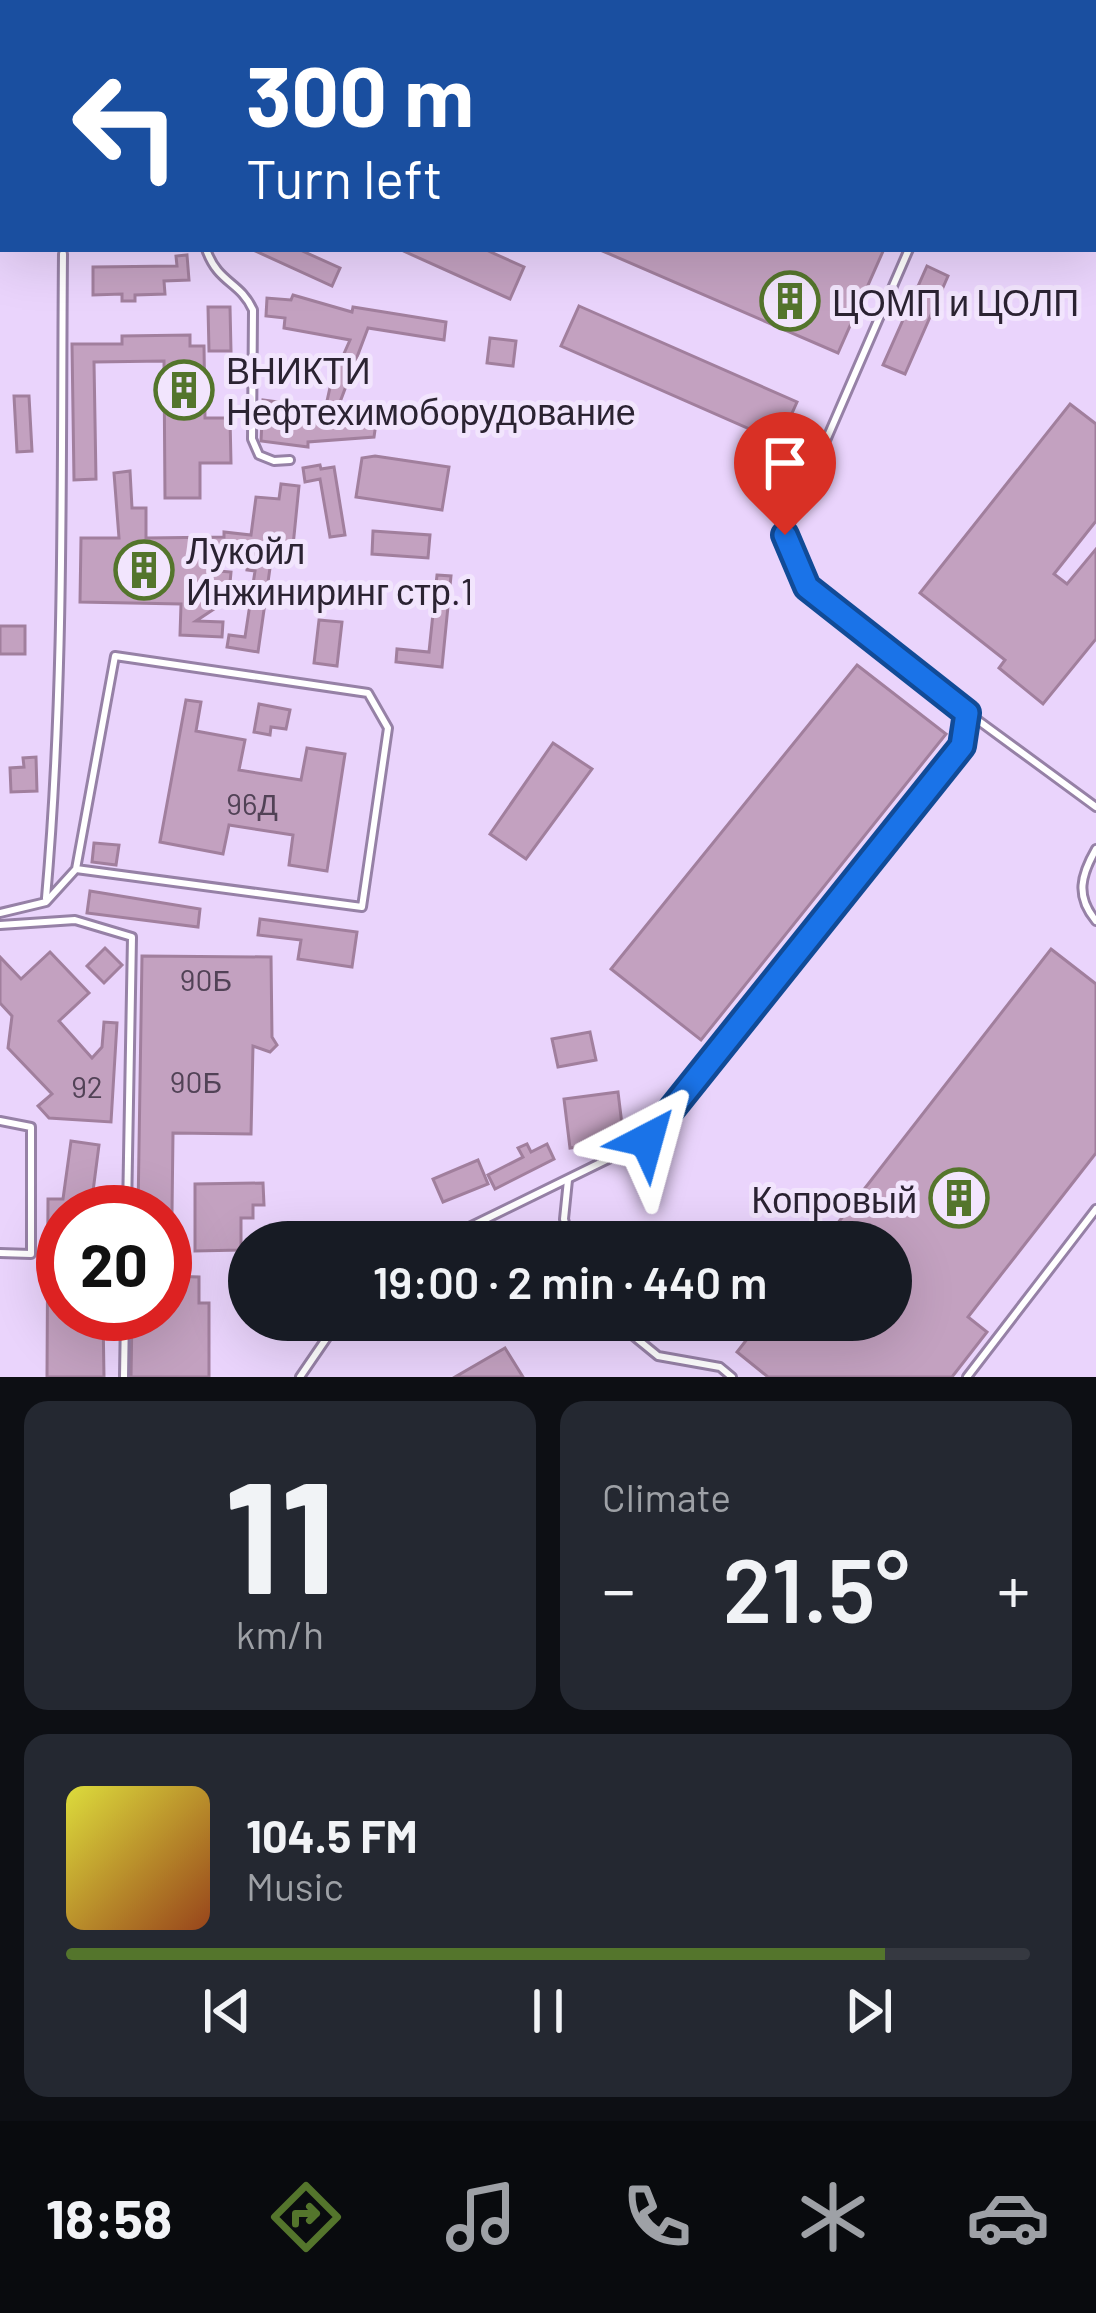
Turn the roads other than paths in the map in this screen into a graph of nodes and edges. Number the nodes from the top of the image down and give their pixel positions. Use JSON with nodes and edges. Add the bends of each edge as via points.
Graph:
{"nodes":[{"id":1,"x":207,"y":252,"type":"edge"},
{"id":2,"x":908,"y":252,"type":"edge"},
{"id":3,"x":63,"y":254,"type":"dead end"},
{"id":4,"x":290,"y":460,"type":"dead end"},
{"id":5,"x":967,"y":713,"type":"junction"},
{"id":6,"x":1096,"y":807,"type":"edge"},
{"id":7,"x":1096,"y":849,"type":"edge"},
{"id":8,"x":76,"y":869,"type":"junction"},
{"id":9,"x":46,"y":902,"type":"junction"},
{"id":10,"x":0,"y":913,"type":"edge"},
{"id":11,"x":1096,"y":921,"type":"edge"},
{"id":12,"x":0,"y":925,"type":"edge"},
{"id":13,"x":0,"y":1120,"type":"edge"},
{"id":14,"x":568,"y":1180,"type":"junction"},
{"id":15,"x":127,"y":1185,"type":"edge"},
{"id":16,"x":1096,"y":1209,"type":"edge"},
{"id":17,"x":482,"y":1221,"type":"edge"},
{"id":18,"x":565,"y":1221,"type":"edge"},
{"id":19,"x":0,"y":1253,"type":"edge"},
{"id":20,"x":125,"y":1341,"type":"edge"},
{"id":21,"x":325,"y":1341,"type":"edge"},
{"id":22,"x":640,"y":1341,"type":"edge"},
{"id":23,"x":124,"y":1377,"type":"edge"},
{"id":24,"x":300,"y":1377,"type":"edge"},
{"id":25,"x":732,"y":1377,"type":"edge"},
{"id":26,"x":968,"y":1377,"type":"edge"}],
"edges":[{"from":1,"to":4,"type":"lane","via":[[214,271],[246,294],[253,310],[259,455]]},
{"from":2,"to":5,"type":"lane","via":[[785,535],[807,587]]},
{"from":3,"to":9,"type":"lane","via":[[60,638]]},
{"from":5,"to":6,"type":"lane"},
{"from":5,"to":14,"type":"lane","via":[[962,746],[647,1140]]},
{"from":7,"to":11,"type":"lane","via":[[1081,876],[1084,906]]},
{"from":8,"to":8,"type":"lane","via":[[362,907],[388,728],[368,693],[115,656]]},
{"from":8,"to":9,"type":"lane"},
{"from":9,"to":10,"type":"lane"},
{"from":12,"to":15,"type":"lane","via":[[75,920],[131,937]]},
{"from":13,"to":19,"type":"lane","via":[[31,1127],[31,1254]]},
{"from":14,"to":17,"type":"lane"},
{"from":14,"to":18,"type":"lane"},
{"from":16,"to":26,"type":"lane"},
{"from":20,"to":23,"type":"lane"},
{"from":21,"to":24,"type":"lane"},
{"from":22,"to":25,"type":"lane","via":[[658,1356],[720,1367]]}]}
